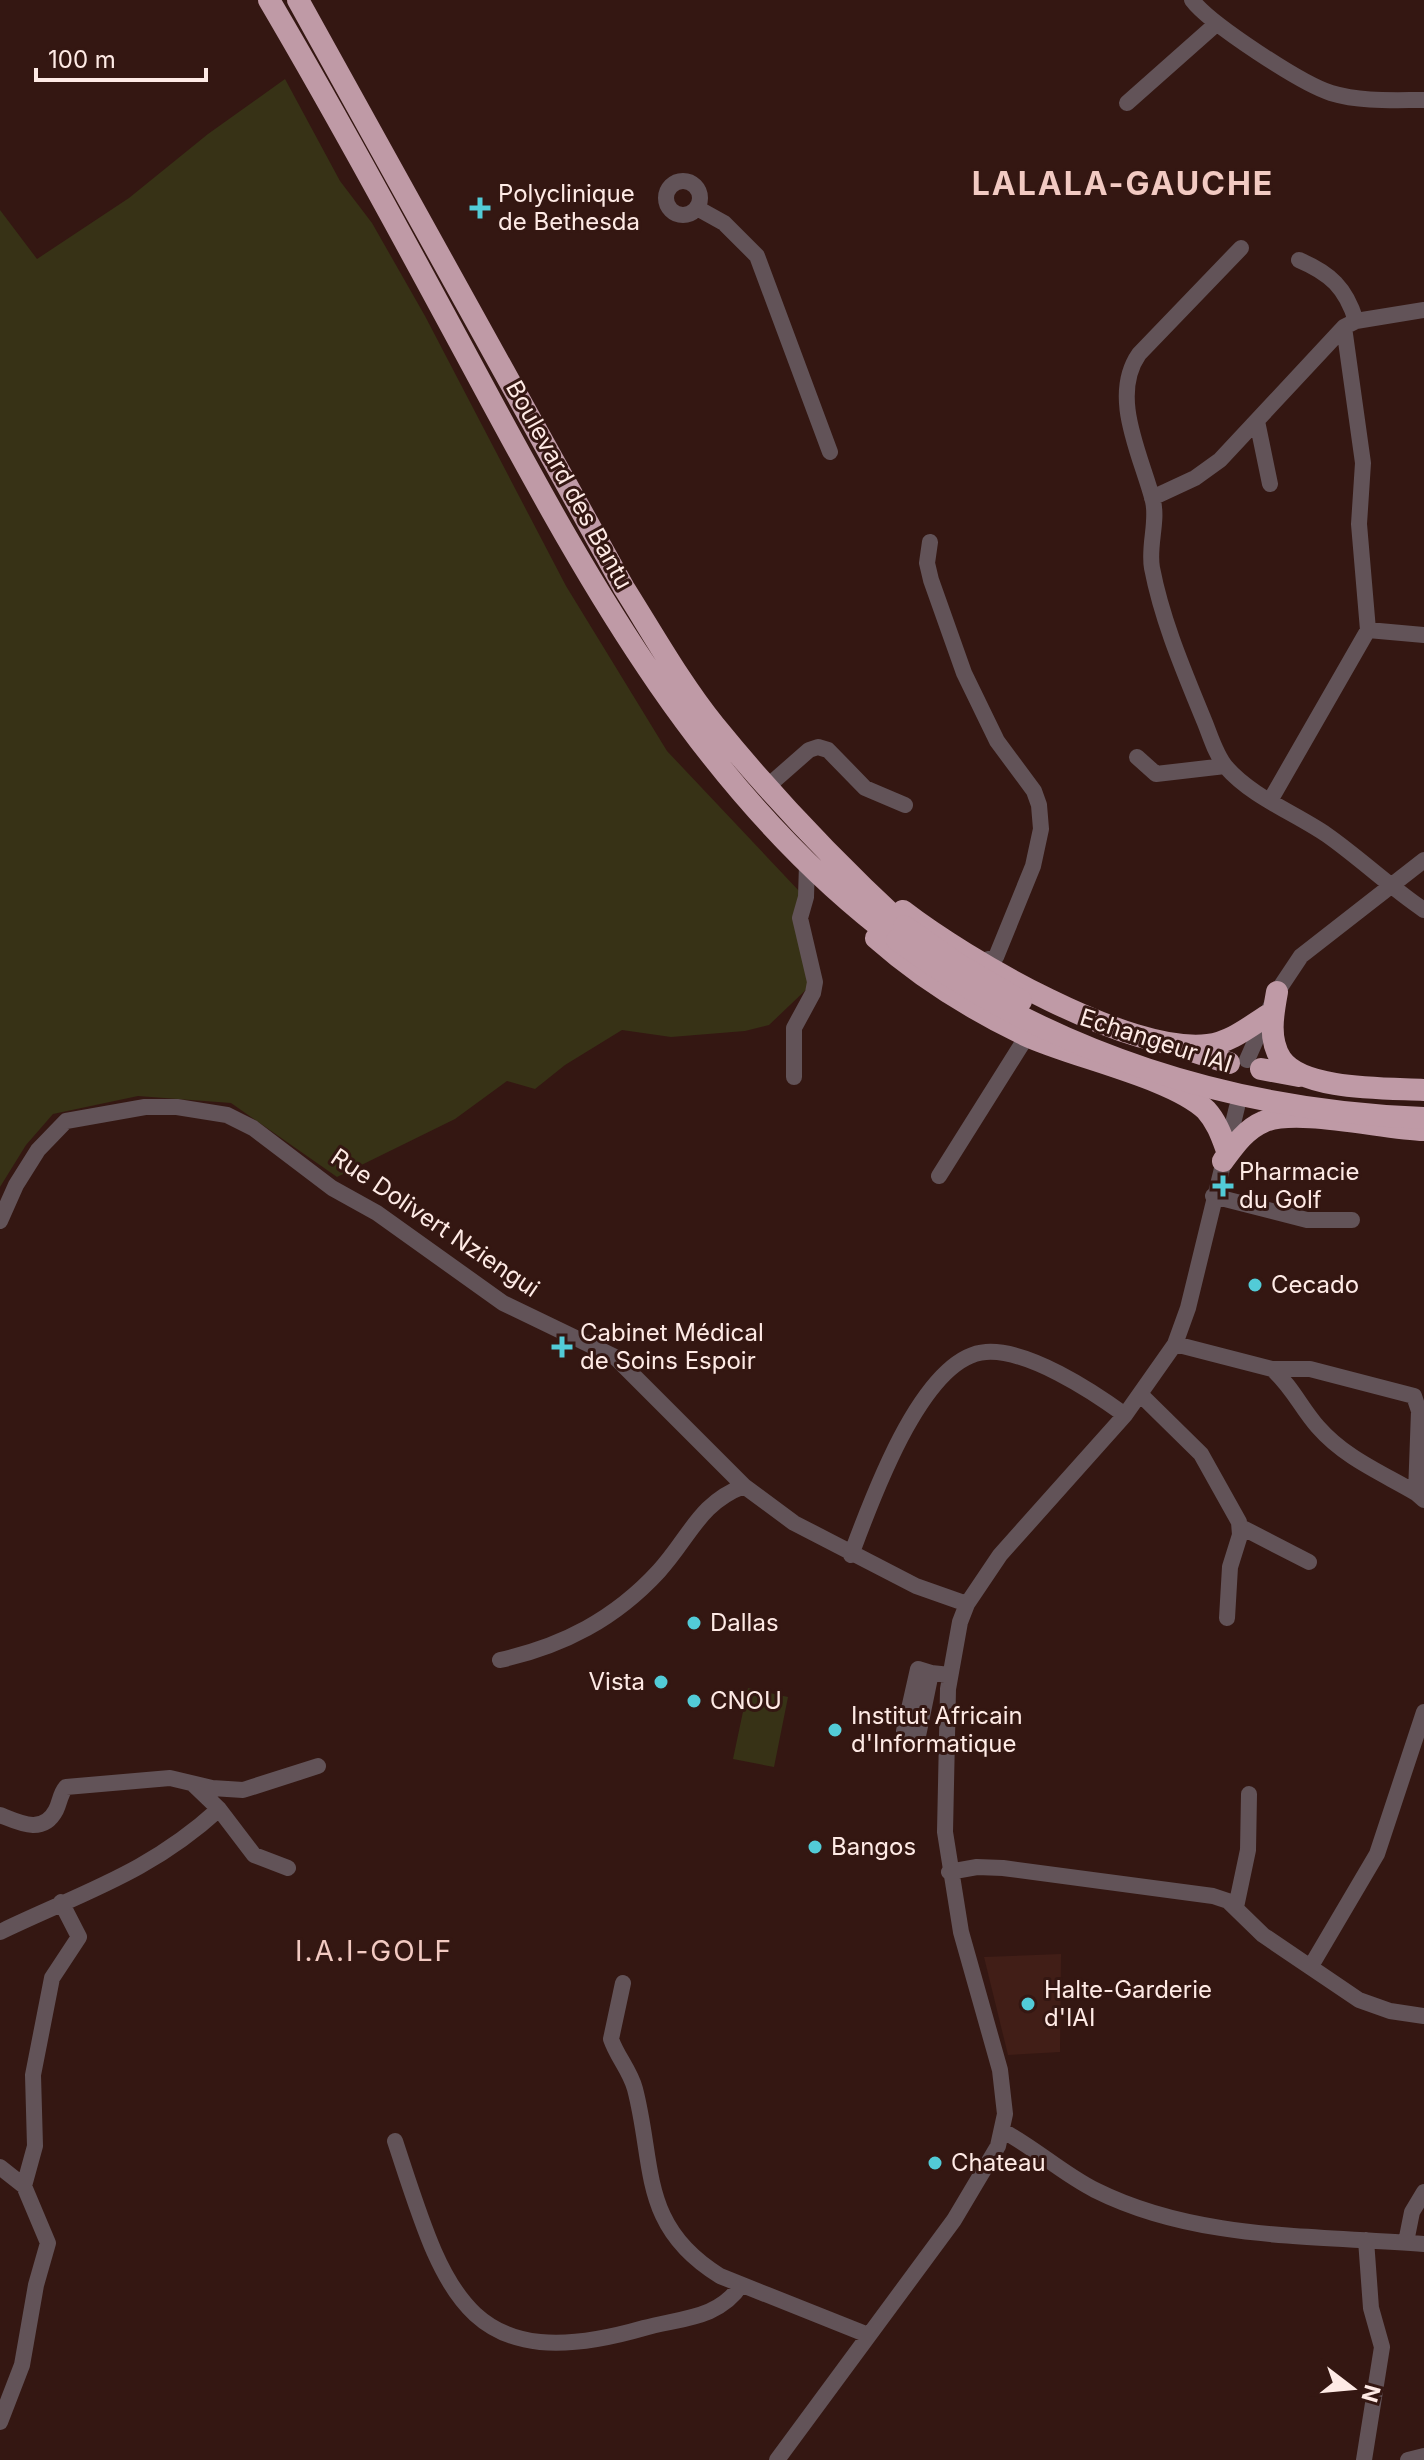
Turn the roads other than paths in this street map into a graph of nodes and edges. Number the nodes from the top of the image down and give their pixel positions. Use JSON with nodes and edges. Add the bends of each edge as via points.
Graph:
{"nodes":[{"id":1,"x":269,"y":0,"type":"edge"},
{"id":2,"x":298,"y":0,"type":"edge"},
{"id":3,"x":1192,"y":0,"type":"edge"},
{"id":4,"x":1215,"y":25,"type":"junction"},
{"id":5,"x":1424,"y":100,"type":"edge"},
{"id":6,"x":1127,"y":103,"type":"dead end"},
{"id":7,"x":697,"y":208,"type":"dead end"},
{"id":8,"x":1241,"y":248,"type":"dead end"},
{"id":9,"x":1299,"y":260,"type":"dead end"},
{"id":10,"x":1424,"y":310,"type":"edge"},
{"id":11,"x":1350,"y":324,"type":"junction"},
{"id":12,"x":1257,"y":421,"type":"junction"},
{"id":13,"x":830,"y":452,"type":"dead end"},
{"id":14,"x":1270,"y":484,"type":"dead end"},
{"id":15,"x":1152,"y":498,"type":"junction"},
{"id":16,"x":930,"y":542,"type":"dead end"},
{"id":17,"x":1368,"y":630,"type":"junction"},
{"id":18,"x":1424,"y":635,"type":"edge"},
{"id":19,"x":1137,"y":757,"type":"dead end"},
{"id":20,"x":1225,"y":766,"type":"junction"},
{"id":21,"x":768,"y":786,"type":"junction"},
{"id":22,"x":1271,"y":799,"type":"junction"},
{"id":23,"x":905,"y":805,"type":"dead end"},
{"id":24,"x":821,"y":843,"type":"junction"},
{"id":25,"x":1424,"y":860,"type":"edge"},
{"id":26,"x":807,"y":864,"type":"junction"},
{"id":27,"x":1389,"y":887,"type":"junction"},
{"id":28,"x":1424,"y":910,"type":"edge"},
{"id":29,"x":900,"y":933,"type":"junction"},
{"id":30,"x":979,"y":962,"type":"junction"},
{"id":31,"x":1277,"y":992,"type":"junction"},
{"id":32,"x":1265,"y":1020,"type":"junction"},
{"id":33,"x":1027,"y":1036,"type":"junction"},
{"id":34,"x":1173,"y":1045,"type":"junction"},
{"id":35,"x":1246,"y":1064,"type":"junction"},
{"id":36,"x":794,"y":1077,"type":"dead end"},
{"id":37,"x":1305,"y":1077,"type":"junction"},
{"id":38,"x":1163,"y":1085,"type":"junction"},
{"id":39,"x":1424,"y":1090,"type":"edge"},
{"id":40,"x":1238,"y":1103,"type":"junction"},
{"id":41,"x":1424,"y":1106,"type":"edge"},
{"id":42,"x":1308,"y":1117,"type":"junction"},
{"id":43,"x":1424,"y":1118,"type":"edge"},
{"id":44,"x":1424,"y":1130,"type":"edge"},
{"id":45,"x":1227,"y":1146,"type":"junction"},
{"id":46,"x":939,"y":1176,"type":"dead end"},
{"id":47,"x":1213,"y":1196,"type":"junction"},
{"id":48,"x":1352,"y":1220,"type":"dead end"},
{"id":49,"x":0,"y":1221,"type":"edge"},
{"id":50,"x":1175,"y":1344,"type":"junction"},
{"id":51,"x":1272,"y":1369,"type":"junction"},
{"id":52,"x":1141,"y":1395,"type":"junction"},
{"id":53,"x":1125,"y":1415,"type":"junction"},
{"id":54,"x":744,"y":1486,"type":"junction"},
{"id":55,"x":1420,"y":1497,"type":"edge"},
{"id":56,"x":1241,"y":1527,"type":"junction"},
{"id":57,"x":851,"y":1555,"type":"junction"},
{"id":58,"x":1309,"y":1562,"type":"dead end"},
{"id":59,"x":967,"y":1604,"type":"junction"},
{"id":60,"x":1227,"y":1618,"type":"dead end"},
{"id":61,"x":500,"y":1660,"type":"dead end"},
{"id":62,"x":931,"y":1673,"type":"dead end"},
{"id":63,"x":950,"y":1675,"type":"junction"},
{"id":64,"x":1424,"y":1712,"type":"edge"},
{"id":65,"x":318,"y":1766,"type":"dead end"},
{"id":66,"x":193,"y":1784,"type":"junction"},
{"id":67,"x":1249,"y":1794,"type":"dead end"},
{"id":68,"x":219,"y":1809,"type":"junction"},
{"id":69,"x":0,"y":1815,"type":"edge"},
{"id":70,"x":288,"y":1868,"type":"dead end"},
{"id":71,"x":949,"y":1872,"type":"junction"},
{"id":72,"x":61,"y":1902,"type":"junction"},
{"id":73,"x":1236,"y":1907,"type":"junction"},
{"id":74,"x":0,"y":1932,"type":"edge"},
{"id":75,"x":1311,"y":1966,"type":"junction"},
{"id":76,"x":623,"y":1983,"type":"dead end"},
{"id":77,"x":1424,"y":2016,"type":"edge"},
{"id":78,"x":1003,"y":2131,"type":"junction"},
{"id":79,"x":395,"y":2141,"type":"dead end"},
{"id":80,"x":0,"y":2167,"type":"edge"},
{"id":81,"x":24,"y":2186,"type":"junction"},
{"id":82,"x":1424,"y":2192,"type":"edge"},
{"id":83,"x":1366,"y":2240,"type":"junction"},
{"id":84,"x":1406,"y":2242,"type":"junction"},
{"id":85,"x":1424,"y":2244,"type":"edge"},
{"id":86,"x":741,"y":2285,"type":"junction"},
{"id":87,"x":868,"y":2335,"type":"junction"},
{"id":88,"x":0,"y":2422,"type":"edge"},
{"id":89,"x":1424,"y":2456,"type":"edge"},
{"id":90,"x":777,"y":2460,"type":"edge"},
{"id":91,"x":1364,"y":2460,"type":"edge"},
{"id":92,"x":1408,"y":2460,"type":"edge"}],
"edges":[{"from":1,"to":26,"type":"highway","name":"Boulevard des Bantu","via":[[575,556],[707,754]]},
{"from":2,"to":21,"type":"highway","name":"Boulevard des Bantu","via":[[624,588],[714,724]]},
{"from":3,"to":4,"type":"street"},
{"from":4,"to":5,"type":"street","via":[[1328,92],[1375,100]]},
{"from":4,"to":6,"type":"street"},
{"from":7,"to":13,"type":"street","via":[[724,223],[757,256]]},
{"from":8,"to":15,"type":"street","via":[[1139,354],[1130,371],[1127,392],[1139,463]]},
{"from":9,"to":11,"type":"street","via":[[1342,288]]},
{"from":10,"to":11,"type":"street"},
{"from":11,"to":12,"type":"street"},
{"from":11,"to":17,"type":"street","via":[[1363,463],[1359,524]]},
{"from":12,"to":14,"type":"street"},
{"from":12,"to":15,"type":"street","via":[[1206,472]]},
{"from":15,"to":20,"type":"street","via":[[1151,565],[1161,606]]},
{"from":16,"to":30,"type":"street","via":[[931,580],[964,673],[997,741],[1034,791],[1041,818],[1033,866],[1003,941],[996,957]]},
{"from":17,"to":18,"type":"street"},
{"from":17,"to":22,"type":"street"},
{"from":19,"to":20,"type":"street","via":[[1156,774]]},
{"from":20,"to":22,"type":"street"},
{"from":21,"to":23,"type":"street","via":[[818,747],[828,750],[865,788]]},
{"from":21,"to":24,"type":"highway","name":"Boulevard des Bantu"},
{"from":22,"to":27,"type":"street","via":[[1329,836]]},
{"from":24,"to":29,"type":"highway","name":"Boulevard des Bantu"},
{"from":24,"to":30,"type":"highway","via":[[922,926]]},
{"from":25,"to":27,"type":"street"},
{"from":26,"to":29,"type":"highway","name":"Boulevard des Bantu"},
{"from":26,"to":33,"type":"highway","via":[[842,909],[890,951],[952,995]]},
{"from":26,"to":36,"type":"street","via":[[800,918],[815,982],[794,1028]]},
{"from":27,"to":28,"type":"street"},
{"from":27,"to":31,"type":"street","via":[[1301,956]]},
{"from":29,"to":41,"type":"highway","name":"Echangeur IAI","bridge":true,"via":[[1019,1000],[1145,1056],[1283,1094]]},
{"from":29,"to":43,"type":"highway","name":"Echangeur IAI","bridge":true,"via":[[945,974],[1035,1026],[1143,1069],[1332,1113]]},
{"from":30,"to":34,"type":"highway","via":[[1048,999]]},
{"from":31,"to":32,"type":"street"},
{"from":31,"to":37,"type":"highway","via":[[1272,1017],[1276,1047],[1289,1067]]},
{"from":32,"to":34,"type":"highway","via":[[1218,1043]]},
{"from":32,"to":35,"type":"street"},
{"from":33,"to":38,"type":"highway"},
{"from":33,"to":46,"type":"street"},
{"from":34,"to":35,"type":"highway"},
{"from":35,"to":37,"type":"highway"},
{"from":35,"to":40,"type":"street","via":[[1265,1088]]},
{"from":35,"to":40,"type":"street","via":[[1218,1081]]},
{"from":37,"to":39,"type":"highway"},
{"from":38,"to":40,"type":"highway"},
{"from":38,"to":45,"type":"highway","via":[[1204,1109]]},
{"from":40,"to":42,"type":"highway"},
{"from":40,"to":45,"type":"street"},
{"from":42,"to":44,"type":"highway"},
{"from":42,"to":45,"type":"highway","via":[[1271,1118]]},
{"from":45,"to":47,"type":"street"},
{"from":47,"to":48,"type":"street","via":[[1270,1214]]},
{"from":47,"to":50,"type":"street"},
{"from":49,"to":54,"type":"street","name":"Rue Dolivert Nziengui","via":[[38,1150],[66,1121],[145,1107],[227,1115],[503,1303],[615,1357]]},
{"from":50,"to":51,"type":"street"},
{"from":50,"to":52,"type":"street"},
{"from":51,"to":55,"type":"street","via":[[1293,1387],[1333,1443]]},
{"from":51,"to":55,"type":"street","via":[[1310,1369],[1414,1396],[1419,1411]]},
{"from":52,"to":53,"type":"street"},
{"from":52,"to":56,"type":"street","via":[[1201,1454]]},
{"from":53,"to":57,"type":"street","via":[[1029,1361],[986,1352],[963,1358],[935,1381],[874,1495]]},
{"from":53,"to":59,"type":"street","via":[[1028,1520]]},
{"from":54,"to":57,"type":"street","name":"Rue Dolivert Nziengui"},
{"from":54,"to":61,"type":"street","via":[[711,1504],[660,1570],[604,1620],[538,1651]]},
{"from":56,"to":58,"type":"street"},
{"from":56,"to":60,"type":"street","via":[[1230,1567]]},
{"from":57,"to":59,"type":"street","name":"Rue Dolivert Nziengui"},
{"from":59,"to":63,"type":"street"},
{"from":62,"to":63,"type":"street"},
{"from":63,"to":71,"type":"street","via":[[945,1772]]},
{"from":64,"to":75,"type":"street","via":[[1377,1854]]},
{"from":65,"to":66,"type":"street","via":[[243,1790]]},
{"from":66,"to":68,"type":"street"},
{"from":66,"to":69,"type":"street","via":[[159,1779],[66,1787],[55,1812],[41,1825]]},
{"from":67,"to":73,"type":"street","via":[[1250,1836]]},
{"from":68,"to":70,"type":"street","via":[[254,1855]]},
{"from":68,"to":72,"type":"street","via":[[155,1860]]},
{"from":71,"to":73,"type":"street","via":[[1003,1868],[1129,1883],[1213,1896]]},
{"from":71,"to":78,"type":"street","via":[[1000,2070]]},
{"from":72,"to":74,"type":"street"},
{"from":72,"to":81,"type":"street","via":[[79,1937],[52,1978],[33,2075],[35,2146]]},
{"from":73,"to":75,"type":"street","via":[[1263,1935]]},
{"from":75,"to":77,"type":"street","via":[[1359,2000]]},
{"from":76,"to":86,"type":"street","via":[[611,2039],[635,2089],[654,2197],[683,2246],[701,2265]]},
{"from":78,"to":83,"type":"street","via":[[1094,2189],[1182,2222]]},
{"from":78,"to":87,"type":"street","via":[[974,2190]]},
{"from":79,"to":86,"type":"street","via":[[431,2243],[465,2307],[507,2337],[557,2345],[622,2335],[716,2310]]},
{"from":80,"to":81,"type":"street"},
{"from":81,"to":88,"type":"street","via":[[48,2243],[22,2365]]},
{"from":82,"to":84,"type":"street","via":[[1412,2212]]},
{"from":83,"to":84,"type":"street"},
{"from":83,"to":91,"type":"street","via":[[1371,2308],[1382,2347]]},
{"from":84,"to":85,"type":"street"},
{"from":86,"to":87,"type":"street"},
{"from":87,"to":90,"type":"street"},
{"from":89,"to":92,"type":"street"}]}
